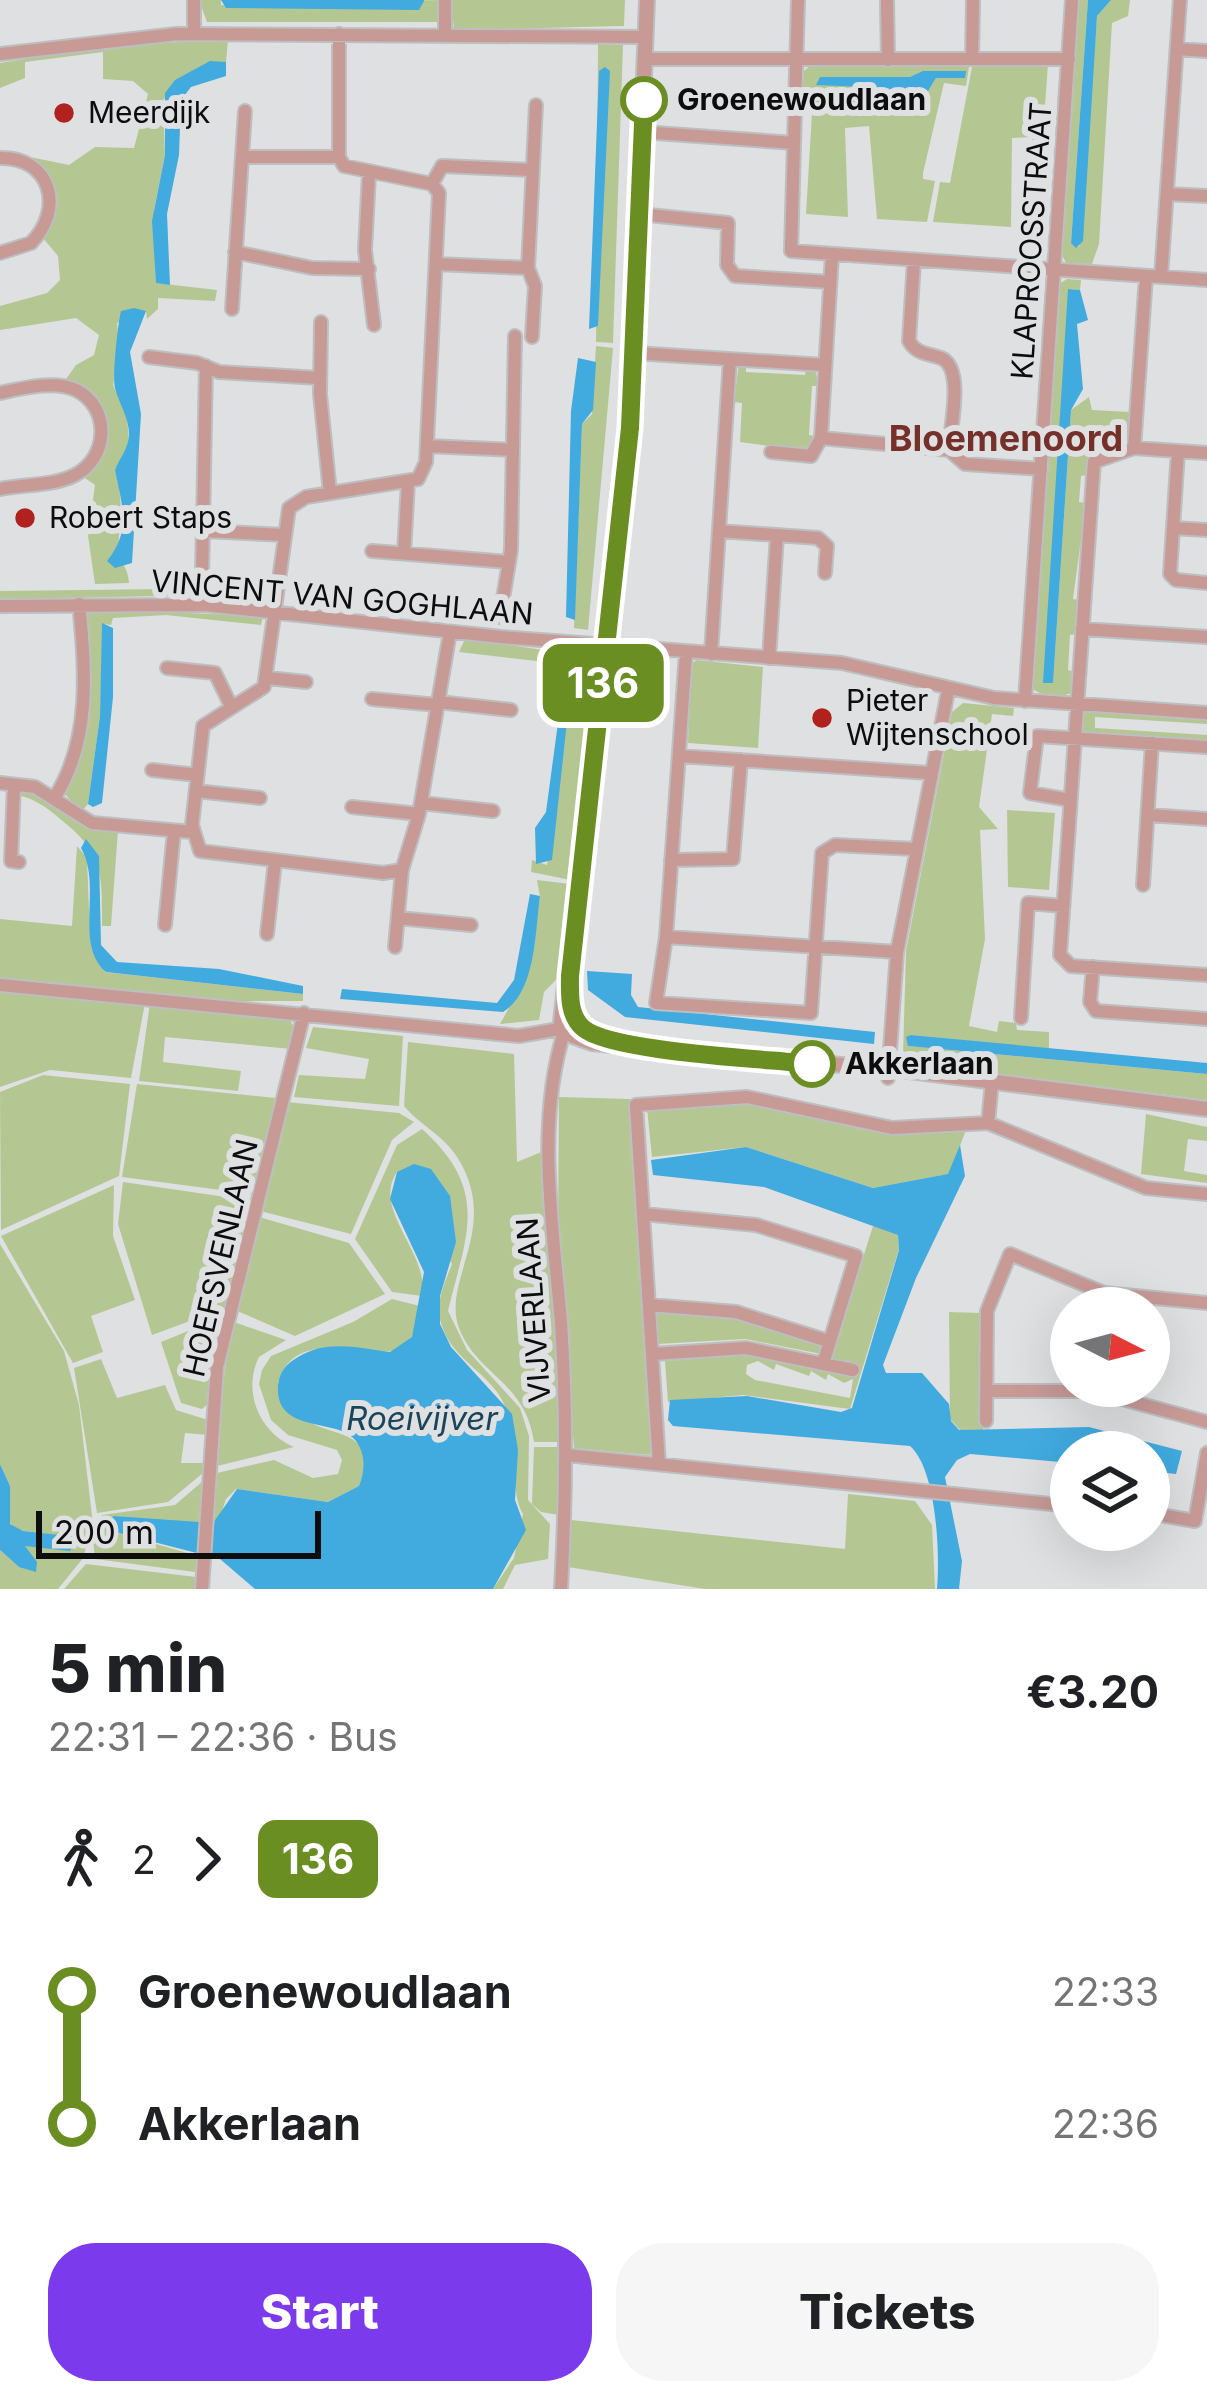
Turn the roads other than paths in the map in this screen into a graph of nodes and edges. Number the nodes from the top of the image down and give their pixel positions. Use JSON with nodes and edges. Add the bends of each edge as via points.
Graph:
{"nodes":[{"id":1,"x":194,"y":0,"type":"edge"},
{"id":2,"x":446,"y":0,"type":"edge"},
{"id":3,"x":646,"y":0,"type":"edge"},
{"id":4,"x":798,"y":0,"type":"edge"},
{"id":5,"x":887,"y":0,"type":"edge"},
{"id":6,"x":973,"y":0,"type":"edge"},
{"id":7,"x":1072,"y":0,"type":"edge"},
{"id":8,"x":1180,"y":0,"type":"edge"},
{"id":9,"x":194,"y":34,"type":"junction"},
{"id":10,"x":339,"y":34,"type":"junction"},
{"id":11,"x":446,"y":34,"type":"junction"},
{"id":12,"x":645,"y":37,"type":"junction"},
{"id":13,"x":1177,"y":49,"type":"junction"},
{"id":14,"x":1207,"y":51,"type":"edge"},
{"id":15,"x":0,"y":53,"type":"edge"},
{"id":16,"x":645,"y":59,"type":"junction"},
{"id":17,"x":888,"y":59,"type":"junction"},
{"id":18,"x":972,"y":59,"type":"junction"},
{"id":19,"x":1070,"y":59,"type":"junction"},
{"id":20,"x":799,"y":60,"type":"junction"},
{"id":21,"x":536,"y":105,"type":"dead end"},
{"id":22,"x":245,"y":111,"type":"dead end"},
{"id":23,"x":641,"y":132,"type":"junction"},
{"id":24,"x":794,"y":142,"type":"junction"},
{"id":25,"x":246,"y":157,"type":"junction"},
{"id":26,"x":339,"y":157,"type":"junction"},
{"id":27,"x":0,"y":158,"type":"edge"},
{"id":28,"x":532,"y":170,"type":"junction"},
{"id":29,"x":369,"y":174,"type":"junction"},
{"id":30,"x":432,"y":184,"type":"junction"},
{"id":31,"x":1167,"y":194,"type":"junction"},
{"id":32,"x":1207,"y":196,"type":"edge"},
{"id":33,"x":639,"y":214,"type":"junction"},
{"id":34,"x":235,"y":252,"type":"junction"},
{"id":35,"x":0,"y":253,"type":"edge"},
{"id":36,"x":832,"y":255,"type":"junction"},
{"id":37,"x":914,"y":261,"type":"junction"},
{"id":38,"x":436,"y":265,"type":"junction"},
{"id":39,"x":528,"y":268,"type":"junction"},
{"id":40,"x":369,"y":269,"type":"junction"},
{"id":41,"x":1054,"y":270,"type":"junction"},
{"id":42,"x":1153,"y":277,"type":"junction"},
{"id":43,"x":1207,"y":280,"type":"edge"},
{"id":44,"x":830,"y":282,"type":"junction"},
{"id":45,"x":232,"y":309,"type":"dead end"},
{"id":46,"x":321,"y":322,"type":"dead end"},
{"id":47,"x":374,"y":325,"type":"dead end"},
{"id":48,"x":515,"y":336,"type":"dead end"},
{"id":49,"x":532,"y":337,"type":"dead end"},
{"id":50,"x":634,"y":353,"type":"junction"},
{"id":51,"x":149,"y":357,"type":"dead end"},
{"id":52,"x":730,"y":359,"type":"junction"},
{"id":53,"x":824,"y":365,"type":"junction"},
{"id":54,"x":206,"y":367,"type":"junction"},
{"id":55,"x":319,"y":378,"type":"junction"},
{"id":56,"x":0,"y":392,"type":"edge"},
{"id":57,"x":821,"y":438,"type":"junction"},
{"id":58,"x":427,"y":446,"type":"junction"},
{"id":59,"x":1134,"y":448,"type":"junction"},
{"id":60,"x":513,"y":450,"type":"junction"},
{"id":61,"x":949,"y":450,"type":"junction"},
{"id":62,"x":1178,"y":451,"type":"junction"},
{"id":63,"x":771,"y":452,"type":"dead end"},
{"id":64,"x":1207,"y":452,"type":"edge"},
{"id":65,"x":1041,"y":470,"type":"junction"},
{"id":66,"x":408,"y":482,"type":"junction"},
{"id":67,"x":0,"y":489,"type":"edge"},
{"id":68,"x":330,"y":494,"type":"junction"},
{"id":69,"x":1173,"y":528,"type":"junction"},
{"id":70,"x":1207,"y":530,"type":"edge"},
{"id":71,"x":205,"y":531,"type":"junction"},
{"id":72,"x":718,"y":531,"type":"junction"},
{"id":73,"x":284,"y":535,"type":"junction"},
{"id":74,"x":777,"y":535,"type":"junction"},
{"id":75,"x":372,"y":551,"type":"dead end"},
{"id":76,"x":404,"y":553,"type":"junction"},
{"id":77,"x":508,"y":562,"type":"junction"},
{"id":78,"x":825,"y":573,"type":"dead end"},
{"id":79,"x":202,"y":578,"type":"dead end"},
{"id":80,"x":1207,"y":583,"type":"edge"},
{"id":81,"x":79,"y":604,"type":"junction"},
{"id":82,"x":0,"y":606,"type":"edge"},
{"id":83,"x":275,"y":613,"type":"junction"},
{"id":84,"x":500,"y":617,"type":"dead end"},
{"id":85,"x":1082,"y":629,"type":"junction"},
{"id":86,"x":450,"y":632,"type":"junction"},
{"id":87,"x":1207,"y":637,"type":"edge"},
{"id":88,"x":607,"y":646,"type":"junction"},
{"id":89,"x":686,"y":653,"type":"junction"},
{"id":90,"x":711,"y":654,"type":"junction"},
{"id":91,"x":769,"y":658,"type":"junction"},
{"id":92,"x":167,"y":668,"type":"dead end"},
{"id":93,"x":268,"y":678,"type":"junction"},
{"id":94,"x":307,"y":682,"type":"dead end"},
{"id":95,"x":948,"y":691,"type":"junction"},
{"id":96,"x":372,"y":699,"type":"dead end"},
{"id":97,"x":1025,"y":701,"type":"junction"},
{"id":98,"x":438,"y":703,"type":"junction"},
{"id":99,"x":1077,"y":704,"type":"junction"},
{"id":100,"x":232,"y":706,"type":"junction"},
{"id":101,"x":511,"y":710,"type":"dead end"},
{"id":102,"x":1207,"y":713,"type":"edge"},
{"id":103,"x":1075,"y":738,"type":"junction"},
{"id":104,"x":1152,"y":743,"type":"junction"},
{"id":105,"x":1207,"y":747,"type":"edge"},
{"id":106,"x":679,"y":756,"type":"junction"},
{"id":107,"x":740,"y":760,"type":"junction"},
{"id":108,"x":152,"y":770,"type":"dead end"},
{"id":109,"x":929,"y":773,"type":"junction"},
{"id":110,"x":197,"y":775,"type":"junction"},
{"id":111,"x":7,"y":784,"type":"edge"},
{"id":112,"x":196,"y":791,"type":"junction"},
{"id":113,"x":56,"y":797,"type":"junction"},
{"id":114,"x":260,"y":798,"type":"dead end"},
{"id":115,"x":1070,"y":800,"type":"junction"},
{"id":116,"x":352,"y":807,"type":"dead end"},
{"id":117,"x":420,"y":808,"type":"junction"},
{"id":118,"x":493,"y":811,"type":"dead end"},
{"id":119,"x":1148,"y":814,"type":"junction"},
{"id":120,"x":1207,"y":819,"type":"edge"},
{"id":121,"x":175,"y":831,"type":"junction"},
{"id":122,"x":192,"y":832,"type":"junction"},
{"id":123,"x":915,"y":849,"type":"junction"},
{"id":124,"x":671,"y":860,"type":"junction"},
{"id":125,"x":275,"y":861,"type":"junction"},
{"id":126,"x":19,"y":862,"type":"dead end"},
{"id":127,"x":402,"y":870,"type":"junction"},
{"id":128,"x":1142,"y":885,"type":"dead end"},
{"id":129,"x":1063,"y":906,"type":"junction"},
{"id":130,"x":398,"y":918,"type":"junction"},
{"id":131,"x":471,"y":925,"type":"dead end"},
{"id":132,"x":165,"y":926,"type":"dead end"},
{"id":133,"x":267,"y":934,"type":"dead end"},
{"id":134,"x":666,"y":937,"type":"junction"},
{"id":135,"x":395,"y":947,"type":"dead end"},
{"id":136,"x":817,"y":947,"type":"junction"},
{"id":137,"x":896,"y":952,"type":"junction"},
{"id":138,"x":1093,"y":967,"type":"junction"},
{"id":139,"x":1207,"y":975,"type":"edge"},
{"id":140,"x":0,"y":985,"type":"edge"},
{"id":141,"x":304,"y":1013,"type":"junction"},
{"id":142,"x":1022,"y":1018,"type":"dead end"},
{"id":143,"x":1207,"y":1019,"type":"edge"},
{"id":144,"x":572,"y":1026,"type":"junction"},
{"id":145,"x":888,"y":1073,"type":"junction"},
{"id":146,"x":992,"y":1082,"type":"junction"},
{"id":147,"x":1207,"y":1108,"type":"edge"},
{"id":148,"x":988,"y":1124,"type":"junction"},
{"id":149,"x":1207,"y":1194,"type":"edge"},
{"id":150,"x":643,"y":1214,"type":"junction"},
{"id":151,"x":1207,"y":1304,"type":"edge"},
{"id":152,"x":649,"y":1305,"type":"junction"},
{"id":153,"x":828,"y":1341,"type":"junction"},
{"id":154,"x":652,"y":1354,"type":"junction"},
{"id":155,"x":823,"y":1364,"type":"junction"},
{"id":156,"x":853,"y":1370,"type":"dead end"},
{"id":157,"x":986,"y":1391,"type":"junction"},
{"id":158,"x":986,"y":1421,"type":"dead end"},
{"id":159,"x":1207,"y":1422,"type":"edge"},
{"id":160,"x":1207,"y":1454,"type":"edge"},
{"id":161,"x":566,"y":1455,"type":"junction"},
{"id":162,"x":659,"y":1464,"type":"junction"},
{"id":163,"x":1050,"y":1504,"type":"edge"},
{"id":164,"x":1170,"y":1517,"type":"edge"},
{"id":165,"x":202,"y":1589,"type":"edge"},
{"id":166,"x":561,"y":1589,"type":"edge"}],
"edges":[{"from":1,"to":9,"type":"street"},
{"from":2,"to":11,"type":"street"},
{"from":3,"to":12,"type":"street"},
{"from":4,"to":20,"type":"street"},
{"from":5,"to":17,"type":"street"},
{"from":6,"to":18,"type":"street"},
{"from":7,"to":19,"type":"street","name":"KLAPROOSSTRAAT"},
{"from":8,"to":13,"type":"street"},
{"from":9,"to":10,"type":"street"},
{"from":9,"to":15,"type":"street"},
{"from":10,"to":11,"type":"street"},
{"from":10,"to":26,"type":"street"},
{"from":11,"to":12,"type":"street"},
{"from":12,"to":16,"type":"street"},
{"from":13,"to":14,"type":"street"},
{"from":13,"to":31,"type":"street"},
{"from":16,"to":20,"type":"street"},
{"from":16,"to":23,"type":"street"},
{"from":17,"to":18,"type":"street"},
{"from":17,"to":20,"type":"street"},
{"from":18,"to":19,"type":"street"},
{"from":19,"to":41,"type":"street","name":"KLAPROOSSTRAAT"},
{"from":20,"to":24,"type":"street"},
{"from":21,"to":28,"type":"street"},
{"from":22,"to":25,"type":"street"},
{"from":23,"to":24,"type":"street"},
{"from":23,"to":33,"type":"street"},
{"from":24,"to":36,"type":"street","via":[[788,246]]},
{"from":25,"to":26,"type":"street"},
{"from":25,"to":34,"type":"street"},
{"from":26,"to":29,"type":"street","via":[[349,170]]},
{"from":27,"to":35,"type":"street","via":[[38,171],[52,209],[31,243]]},
{"from":28,"to":30,"type":"street","via":[[442,166]]},
{"from":28,"to":39,"type":"street"},
{"from":29,"to":30,"type":"street"},
{"from":29,"to":40,"type":"street"},
{"from":30,"to":38,"type":"street","via":[[439,193]]},
{"from":31,"to":32,"type":"street"},
{"from":31,"to":42,"type":"street"},
{"from":33,"to":44,"type":"street","via":[[728,223],[727,265],[736,276]]},
{"from":33,"to":50,"type":"street"},
{"from":34,"to":40,"type":"street","via":[[312,268]]},
{"from":34,"to":45,"type":"street"},
{"from":36,"to":37,"type":"street"},
{"from":36,"to":44,"type":"street"},
{"from":37,"to":41,"type":"street"},
{"from":37,"to":61,"type":"street","via":[[909,341],[951,364]]},
{"from":38,"to":39,"type":"street"},
{"from":38,"to":58,"type":"street"},
{"from":39,"to":49,"type":"street"},
{"from":40,"to":47,"type":"street"},
{"from":41,"to":42,"type":"street"},
{"from":41,"to":65,"type":"street","name":"KLAPROOSSTRAAT"},
{"from":42,"to":43,"type":"street"},
{"from":42,"to":59,"type":"street"},
{"from":44,"to":53,"type":"street"},
{"from":46,"to":55,"type":"street"},
{"from":48,"to":60,"type":"street"},
{"from":50,"to":52,"type":"street"},
{"from":50,"to":88,"type":"street"},
{"from":51,"to":54,"type":"street"},
{"from":52,"to":53,"type":"street"},
{"from":52,"to":72,"type":"street"},
{"from":53,"to":57,"type":"street"},
{"from":54,"to":55,"type":"street"},
{"from":54,"to":71,"type":"street"},
{"from":55,"to":68,"type":"street"},
{"from":56,"to":67,"type":"street","via":[[75,390],[103,429],[98,452],[81,472]]},
{"from":57,"to":61,"type":"street"},
{"from":57,"to":63,"type":"street","via":[[812,456]]},
{"from":58,"to":60,"type":"street"},
{"from":58,"to":66,"type":"street","via":[[424,473]]},
{"from":59,"to":62,"type":"street"},
{"from":59,"to":85,"type":"street","via":[[1094,462]]},
{"from":60,"to":77,"type":"street"},
{"from":61,"to":65,"type":"street","via":[[965,464]]},
{"from":62,"to":64,"type":"street"},
{"from":62,"to":69,"type":"street"},
{"from":65,"to":97,"type":"street","name":"KLAPROOSSTRAAT"},
{"from":66,"to":68,"type":"street"},
{"from":66,"to":76,"type":"street"},
{"from":68,"to":73,"type":"street","via":[[297,500]]},
{"from":69,"to":70,"type":"street"},
{"from":69,"to":80,"type":"street","via":[[1171,577]]},
{"from":71,"to":73,"type":"street"},
{"from":71,"to":79,"type":"street"},
{"from":72,"to":74,"type":"street"},
{"from":72,"to":90,"type":"street"},
{"from":73,"to":83,"type":"street"},
{"from":74,"to":78,"type":"street","via":[[824,540]]},
{"from":74,"to":91,"type":"street"},
{"from":75,"to":76,"type":"street"},
{"from":76,"to":77,"type":"street"},
{"from":77,"to":84,"type":"street"},
{"from":81,"to":82,"type":"street","name":"VINCENT VAN GOGHLAAN"},
{"from":81,"to":83,"type":"street","name":"VINCENT VAN GOGHLAAN"},
{"from":81,"to":113,"type":"street","via":[[79,742]]},
{"from":83,"to":86,"type":"street","name":"VINCENT VAN GOGHLAAN"},
{"from":83,"to":93,"type":"street"},
{"from":85,"to":87,"type":"street"},
{"from":85,"to":99,"type":"street"},
{"from":86,"to":88,"type":"street","name":"VINCENT VAN GOGHLAAN"},
{"from":86,"to":98,"type":"street"},
{"from":88,"to":89,"type":"street","name":"VINCENT VAN GOGHLAAN"},
{"from":88,"to":144,"type":"street","via":[[570,976]]},
{"from":89,"to":90,"type":"street","name":"VINCENT VAN GOGHLAAN"},
{"from":89,"to":106,"type":"street"},
{"from":90,"to":91,"type":"street","name":"VINCENT VAN GOGHLAAN"},
{"from":91,"to":95,"type":"street","name":"VINCENT VAN GOGHLAAN","via":[[871,667]]},
{"from":92,"to":100,"type":"street","via":[[215,674]]},
{"from":93,"to":94,"type":"street"},
{"from":93,"to":100,"type":"street"},
{"from":95,"to":97,"type":"street","name":"VINCENT VAN GOGHLAAN"},
{"from":95,"to":109,"type":"street"},
{"from":96,"to":98,"type":"street"},
{"from":97,"to":99,"type":"street","name":"VINCENT VAN GOGHLAAN"},
{"from":98,"to":101,"type":"street"},
{"from":98,"to":117,"type":"street"},
{"from":99,"to":102,"type":"street","name":"VINCENT VAN GOGHLAAN"},
{"from":99,"to":103,"type":"street"},
{"from":100,"to":110,"type":"street","via":[[203,726]]},
{"from":103,"to":104,"type":"street"},
{"from":103,"to":115,"type":"street"},
{"from":103,"to":115,"type":"street","via":[[1033,739],[1028,789],[1038,798]]},
{"from":104,"to":105,"type":"street"},
{"from":104,"to":119,"type":"street"},
{"from":106,"to":107,"type":"street"},
{"from":106,"to":124,"type":"street"},
{"from":107,"to":109,"type":"street"},
{"from":107,"to":124,"type":"street","via":[[733,860]]},
{"from":108,"to":110,"type":"street"},
{"from":109,"to":123,"type":"street"},
{"from":110,"to":112,"type":"street"},
{"from":111,"to":113,"type":"street"},
{"from":111,"to":126,"type":"street","via":[[8,850]]},
{"from":112,"to":114,"type":"street"},
{"from":112,"to":122,"type":"street"},
{"from":113,"to":121,"type":"street","via":[[92,823]]},
{"from":115,"to":129,"type":"street"},
{"from":116,"to":117,"type":"street"},
{"from":117,"to":118,"type":"street"},
{"from":117,"to":127,"type":"street"},
{"from":119,"to":120,"type":"street"},
{"from":119,"to":128,"type":"street"},
{"from":121,"to":122,"type":"street"},
{"from":121,"to":132,"type":"street"},
{"from":122,"to":125,"type":"street","via":[[200,850]]},
{"from":123,"to":136,"type":"street","via":[[826,847]]},
{"from":123,"to":137,"type":"street"},
{"from":124,"to":134,"type":"street"},
{"from":125,"to":127,"type":"street"},
{"from":125,"to":133,"type":"street"},
{"from":127,"to":130,"type":"street"},
{"from":129,"to":138,"type":"street","via":[[1060,955],[1071,966]]},
{"from":129,"to":142,"type":"street","via":[[1028,903]]},
{"from":130,"to":131,"type":"street"},
{"from":130,"to":135,"type":"street"},
{"from":134,"to":136,"type":"street"},
{"from":134,"to":136,"type":"street","via":[[656,1003],[811,1013]]},
{"from":136,"to":137,"type":"street"},
{"from":137,"to":145,"type":"street"},
{"from":138,"to":139,"type":"street"},
{"from":138,"to":143,"type":"street","via":[[1096,1011]]},
{"from":140,"to":141,"type":"street"},
{"from":141,"to":144,"type":"street","via":[[519,1036]]},
{"from":141,"to":165,"type":"street","name":"HOEFSVENLAAN","via":[[218,1367]]},
{"from":144,"to":145,"type":"street","via":[[614,1042]]},
{"from":144,"to":161,"type":"street","name":"VIJVERLAAN","via":[[553,1102],[550,1222]]},
{"from":145,"to":146,"type":"street"},
{"from":146,"to":147,"type":"street"},
{"from":146,"to":148,"type":"street"},
{"from":148,"to":149,"type":"street","via":[[1146,1188]]},
{"from":148,"to":150,"type":"street","via":[[892,1128],[747,1097],[636,1106]]},
{"from":150,"to":152,"type":"street"},
{"from":150,"to":153,"type":"street","via":[[756,1225],[856,1256]]},
{"from":151,"to":157,"type":"street","via":[[1104,1294],[1010,1254],[987,1311]]},
{"from":152,"to":153,"type":"street","via":[[736,1312]]},
{"from":152,"to":154,"type":"street"},
{"from":153,"to":155,"type":"street"},
{"from":154,"to":155,"type":"street","via":[[746,1348]]},
{"from":154,"to":162,"type":"street"},
{"from":155,"to":156,"type":"street"},
{"from":157,"to":158,"type":"street"},
{"from":157,"to":159,"type":"street","via":[[1093,1391]]},
{"from":160,"to":164,"type":"street","via":[[1195,1521]]},
{"from":161,"to":162,"type":"street"},
{"from":161,"to":166,"type":"street","name":"VIJVERLAAN"},
{"from":162,"to":163,"type":"street"}]}
